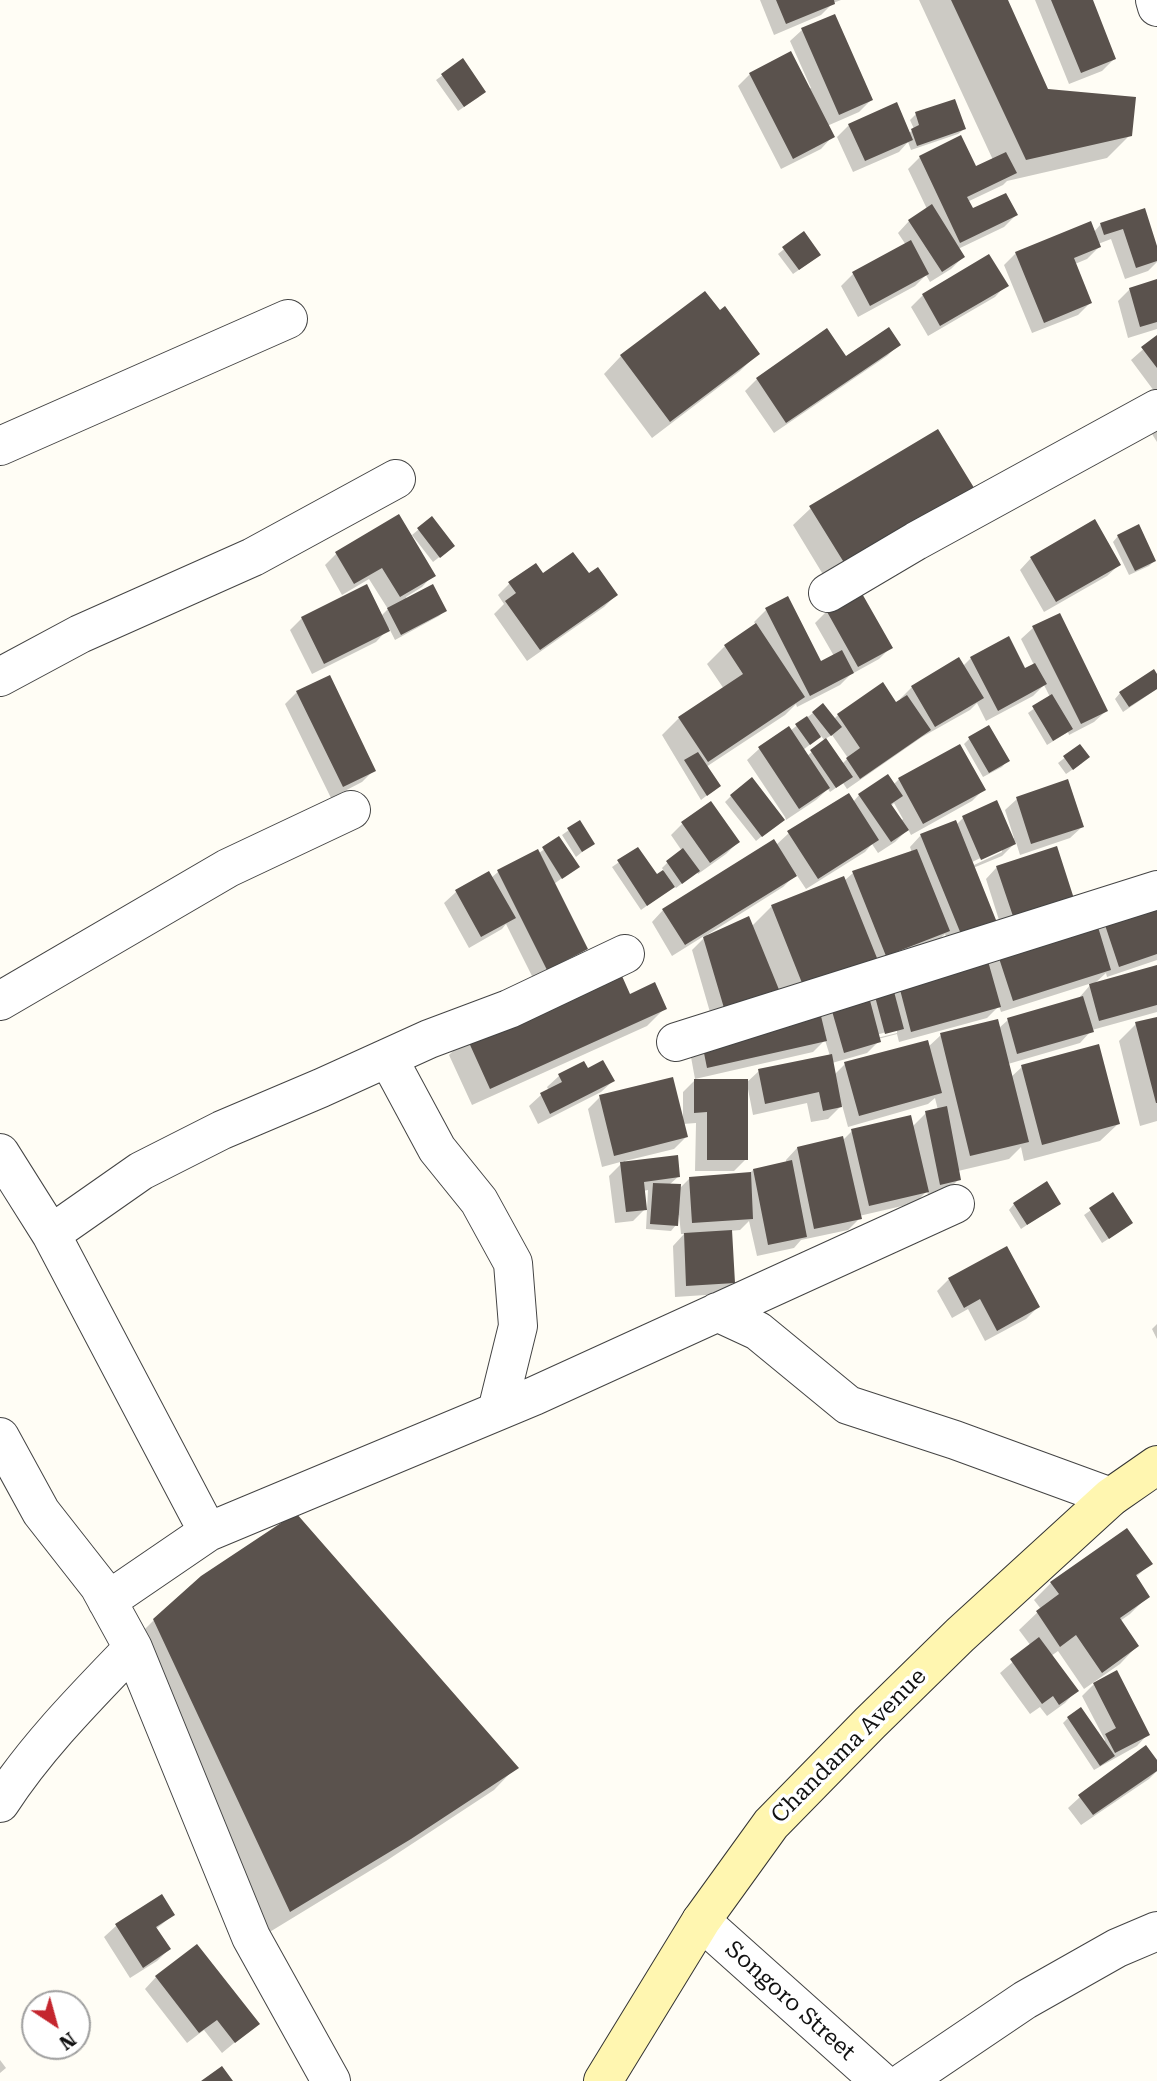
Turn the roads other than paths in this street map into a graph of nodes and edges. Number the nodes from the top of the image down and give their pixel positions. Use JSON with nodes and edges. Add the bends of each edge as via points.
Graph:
{"nodes":[{"id":1,"x":1155,"y":0,"type":"edge"},
{"id":2,"x":1157,"y":7,"type":"edge"},
{"id":3,"x":288,"y":319,"type":"dead end"},
{"id":4,"x":1157,"y":410,"type":"edge"},
{"id":5,"x":0,"y":446,"type":"edge"},
{"id":6,"x":396,"y":479,"type":"dead end"},
{"id":7,"x":828,"y":593,"type":"dead end"},
{"id":8,"x":0,"y":677,"type":"edge"},
{"id":9,"x":351,"y":810,"type":"dead end"},
{"id":10,"x":1157,"y":890,"type":"edge"},
{"id":11,"x":625,"y":954,"type":"dead end"},
{"id":12,"x":0,"y":1001,"type":"edge"},
{"id":13,"x":676,"y":1042,"type":"dead end"},
{"id":14,"x":388,"y":1058,"type":"junction"},
{"id":15,"x":0,"y":1153,"type":"edge"},
{"id":16,"x":955,"y":1204,"type":"dead end"},
{"id":17,"x":51,"y":1234,"type":"junction"},
{"id":18,"x":717,"y":1312,"type":"junction"},
{"id":19,"x":497,"y":1411,"type":"junction"},
{"id":20,"x":0,"y":1437,"type":"edge"},
{"id":21,"x":1157,"y":1465,"type":"edge"},
{"id":22,"x":1111,"y":1497,"type":"junction"},
{"id":23,"x":208,"y":1532,"type":"junction"},
{"id":24,"x":107,"y":1601,"type":"junction"},
{"id":25,"x":133,"y":1648,"type":"junction"},
{"id":26,"x":0,"y":1803,"type":"edge"},
{"id":27,"x":701,"y":1921,"type":"junction"},
{"id":28,"x":1157,"y":1931,"type":"edge"},
{"id":29,"x":331,"y":2081,"type":"edge"},
{"id":30,"x":603,"y":2081,"type":"edge"},
{"id":31,"x":880,"y":2081,"type":"edge"},
{"id":32,"x":905,"y":2081,"type":"edge"}],
"edges":[{"from":1,"to":2,"type":"street"},
{"from":3,"to":5,"type":"street"},
{"from":4,"to":7,"type":"street"},
{"from":6,"to":8,"type":"street","via":[[253,557],[80,635]]},
{"from":9,"to":12,"type":"street","via":[[229,868]]},
{"from":10,"to":13,"type":"street"},
{"from":11,"to":14,"type":"street","via":[[509,1009]]},
{"from":14,"to":17,"type":"street","via":[[222,1130],[141,1171]]},
{"from":14,"to":19,"type":"street","via":[[437,1149],[479,1202],[513,1263],[518,1326]]},
{"from":15,"to":17,"type":"street"},
{"from":16,"to":18,"type":"street"},
{"from":17,"to":23,"type":"street"},
{"from":18,"to":19,"type":"street"},
{"from":18,"to":22,"type":"street","via":[[758,1331],[848,1405]]},
{"from":19,"to":23,"type":"street"},
{"from":20,"to":24,"type":"street","via":[[41,1513]]},
{"from":21,"to":22,"type":"street","name":"Chandama Avenue"},
{"from":22,"to":27,"type":"street","name":"Chandama Avenue","via":[[960,1635],[771,1824]]},
{"from":23,"to":24,"type":"street"},
{"from":24,"to":25,"type":"street"},
{"from":25,"to":26,"type":"street","via":[[74,1710]]},
{"from":25,"to":29,"type":"street","via":[[251,1937]]},
{"from":27,"to":30,"type":"street","name":"Chandama Avenue"},
{"from":27,"to":31,"type":"street","name":"Songoro Street"},
{"from":28,"to":32,"type":"street","via":[[1025,2000]]}]}
